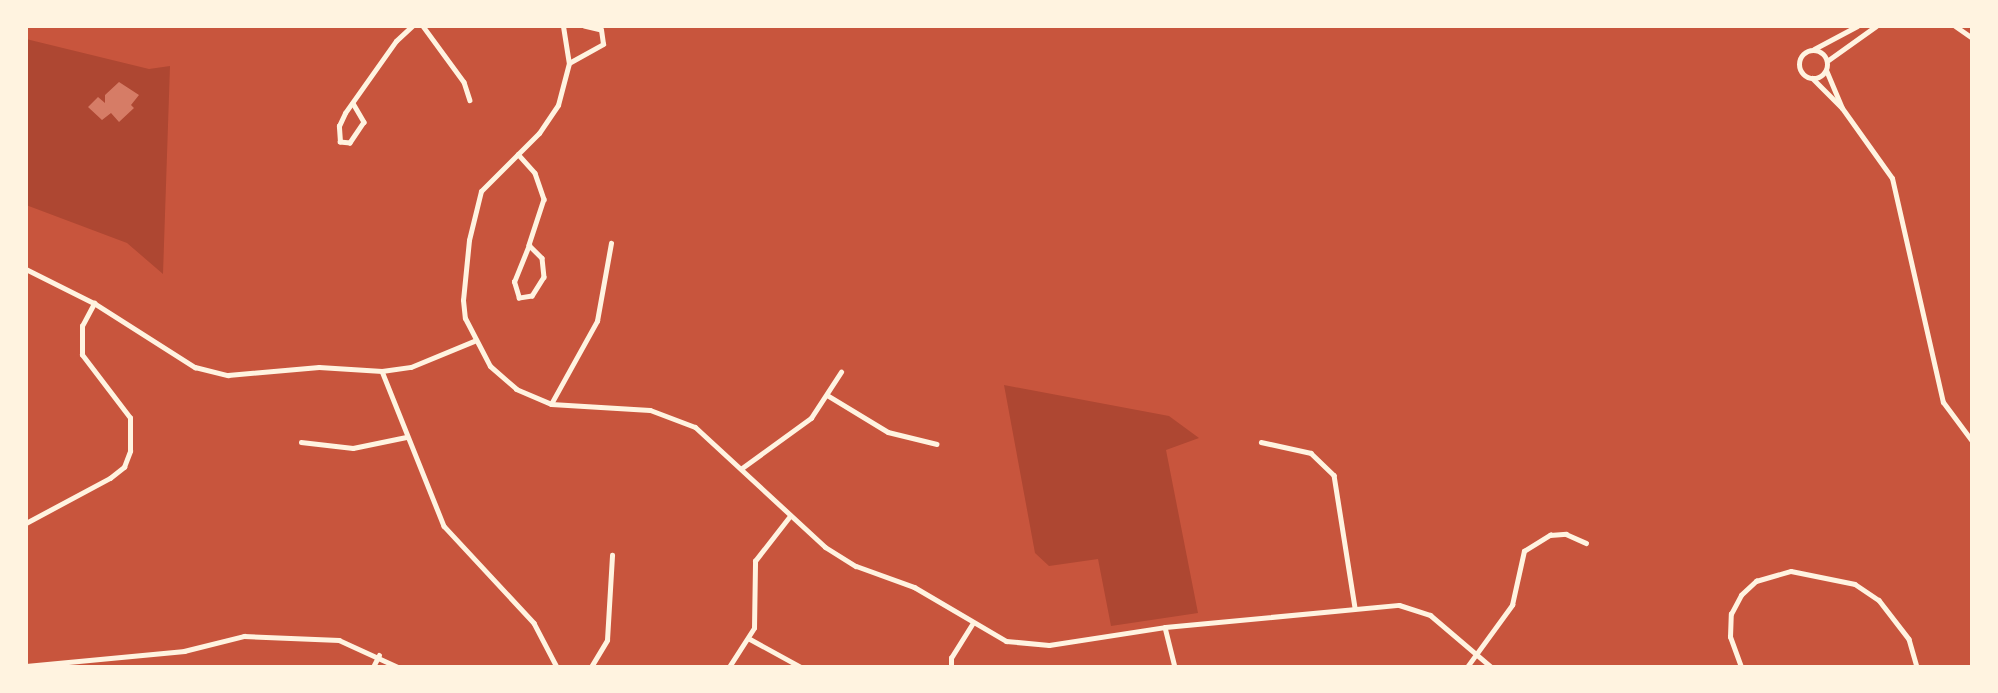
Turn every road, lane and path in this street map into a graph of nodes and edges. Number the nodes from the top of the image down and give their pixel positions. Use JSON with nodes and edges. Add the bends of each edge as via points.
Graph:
{"nodes":[{"id":1,"x":412,"y":26,"type":"edge"},
{"id":2,"x":423,"y":26,"type":"edge"},
{"id":3,"x":563,"y":26,"type":"edge"},
{"id":4,"x":584,"y":26,"type":"edge"},
{"id":5,"x":1857,"y":26,"type":"edge"},
{"id":6,"x":1876,"y":26,"type":"edge"},
{"id":7,"x":1955,"y":26,"type":"edge"},
{"id":8,"x":1972,"y":38,"type":"edge"},
{"id":9,"x":1814,"y":50,"type":"junction"},
{"id":10,"x":1827,"y":61,"type":"junction"},
{"id":11,"x":569,"y":63,"type":"junction"},
{"id":12,"x":1826,"y":70,"type":"junction"},
{"id":13,"x":1812,"y":78,"type":"junction"},
{"id":14,"x":470,"y":100,"type":"dead end"},
{"id":15,"x":353,"y":103,"type":"junction"},
{"id":16,"x":1842,"y":108,"type":"junction"},
{"id":17,"x":517,"y":153,"type":"junction"},
{"id":18,"x":611,"y":243,"type":"dead end"},
{"id":19,"x":529,"y":245,"type":"junction"},
{"id":20,"x":26,"y":269,"type":"edge"},
{"id":21,"x":94,"y":303,"type":"junction"},
{"id":22,"x":474,"y":341,"type":"junction"},
{"id":23,"x":382,"y":371,"type":"junction"},
{"id":24,"x":841,"y":372,"type":"dead end"},
{"id":25,"x":827,"y":395,"type":"junction"},
{"id":26,"x":551,"y":404,"type":"junction"},
{"id":27,"x":406,"y":437,"type":"junction"},
{"id":28,"x":1972,"y":441,"type":"edge"},
{"id":29,"x":301,"y":442,"type":"dead end"},
{"id":30,"x":1261,"y":442,"type":"dead end"},
{"id":31,"x":937,"y":444,"type":"dead end"},
{"id":32,"x":742,"y":468,"type":"junction"},
{"id":33,"x":790,"y":516,"type":"junction"},
{"id":34,"x":26,"y":523,"type":"edge"},
{"id":35,"x":1586,"y":544,"type":"dead end"},
{"id":36,"x":612,"y":555,"type":"dead end"},
{"id":37,"x":1355,"y":607,"type":"junction"},
{"id":38,"x":972,"y":624,"type":"junction"},
{"id":39,"x":1165,"y":627,"type":"junction"},
{"id":40,"x":750,"y":639,"type":"junction"},
{"id":41,"x":379,"y":655,"type":"junction"},
{"id":42,"x":1478,"y":655,"type":"junction"},
{"id":43,"x":95,"y":665,"type":"edge"},
{"id":44,"x":26,"y":666,"type":"edge"},
{"id":45,"x":373,"y":667,"type":"edge"},
{"id":46,"x":398,"y":667,"type":"edge"},
{"id":47,"x":557,"y":667,"type":"edge"},
{"id":48,"x":591,"y":667,"type":"edge"},
{"id":49,"x":729,"y":667,"type":"edge"},
{"id":50,"x":801,"y":667,"type":"edge"},
{"id":51,"x":951,"y":667,"type":"edge"},
{"id":52,"x":1175,"y":667,"type":"edge"},
{"id":53,"x":1467,"y":667,"type":"edge"},
{"id":54,"x":1491,"y":667,"type":"edge"},
{"id":55,"x":1741,"y":667,"type":"edge"},
{"id":56,"x":1917,"y":667,"type":"edge"}],
"edges":[{"from":1,"to":15,"type":"street","via":[[396,41]]},
{"from":2,"to":14,"type":"street","via":[[464,82]]},
{"from":3,"to":11,"type":"street"},
{"from":4,"to":11,"type":"street","via":[[601,30],[603,44]]},
{"from":5,"to":9,"type":"street"},
{"from":6,"to":10,"type":"street"},
{"from":7,"to":8,"type":"street"},
{"from":9,"to":10,"type":"street"},
{"from":9,"to":13,"type":"street","via":[[1805,52],[1799,64]]},
{"from":10,"to":12,"type":"street"},
{"from":11,"to":17,"type":"street","via":[[558,105],[539,133]]},
{"from":12,"to":13,"type":"street"},
{"from":12,"to":16,"type":"street"},
{"from":13,"to":16,"type":"street"},
{"from":15,"to":15,"type":"street","via":[[339,126],[340,142],[350,143],[364,121]]},
{"from":16,"to":28,"type":"street","via":[[1892,178],[1943,402]]},
{"from":17,"to":19,"type":"street","via":[[535,173],[544,199]]},
{"from":17,"to":22,"type":"street","via":[[489,179],[474,209],[463,300]]},
{"from":18,"to":26,"type":"street","via":[[597,321]]},
{"from":19,"to":19,"type":"street","via":[[514,282],[519,298],[533,296],[544,276],[542,258]]},
{"from":20,"to":21,"type":"street"},
{"from":21,"to":23,"type":"street","via":[[181,359],[210,372],[248,375],[319,367]]},
{"from":21,"to":34,"type":"street","via":[[82,326],[82,355],[130,418],[130,451],[124,467],[110,478]]},
{"from":22,"to":23,"type":"street","via":[[411,367]]},
{"from":22,"to":26,"type":"street","via":[[504,379]]},
{"from":23,"to":27,"type":"street"},
{"from":24,"to":25,"type":"street"},
{"from":25,"to":31,"type":"street","via":[[888,432]]},
{"from":25,"to":32,"type":"street","via":[[811,418]]},
{"from":26,"to":32,"type":"street","via":[[624,406],[676,417],[695,426]]},
{"from":27,"to":29,"type":"street","via":[[353,448]]},
{"from":27,"to":47,"type":"street","via":[[444,526],[460,549],[534,623]]},
{"from":30,"to":37,"type":"street","via":[[1311,453],[1334,475]]},
{"from":32,"to":33,"type":"street"},
{"from":33,"to":38,"type":"street","via":[[840,557],[914,587]]},
{"from":33,"to":40,"type":"street","via":[[755,561],[757,609]]},
{"from":35,"to":42,"type":"street","via":[[1566,534],[1550,535],[1524,551],[1512,605]]},
{"from":36,"to":48,"type":"street","via":[[607,640]]},
{"from":37,"to":39,"type":"street"},
{"from":37,"to":42,"type":"street","via":[[1416,609],[1430,615]]},
{"from":38,"to":39,"type":"street","via":[[1020,645],[1049,645]]},
{"from":38,"to":51,"type":"street","via":[[951,658]]},
{"from":39,"to":52,"type":"street"},
{"from":40,"to":49,"type":"street"},
{"from":40,"to":50,"type":"street"},
{"from":41,"to":43,"type":"street","via":[[339,640],[244,636]]},
{"from":41,"to":45,"type":"street"},
{"from":41,"to":46,"type":"street"},
{"from":42,"to":53,"type":"street"},
{"from":42,"to":54,"type":"street"},
{"from":43,"to":44,"type":"street"},
{"from":55,"to":56,"type":"street","via":[[1730,637],[1731,614],[1741,595],[1756,581],[1791,571],[1855,584],[1879,600],[1909,639]]}]}
